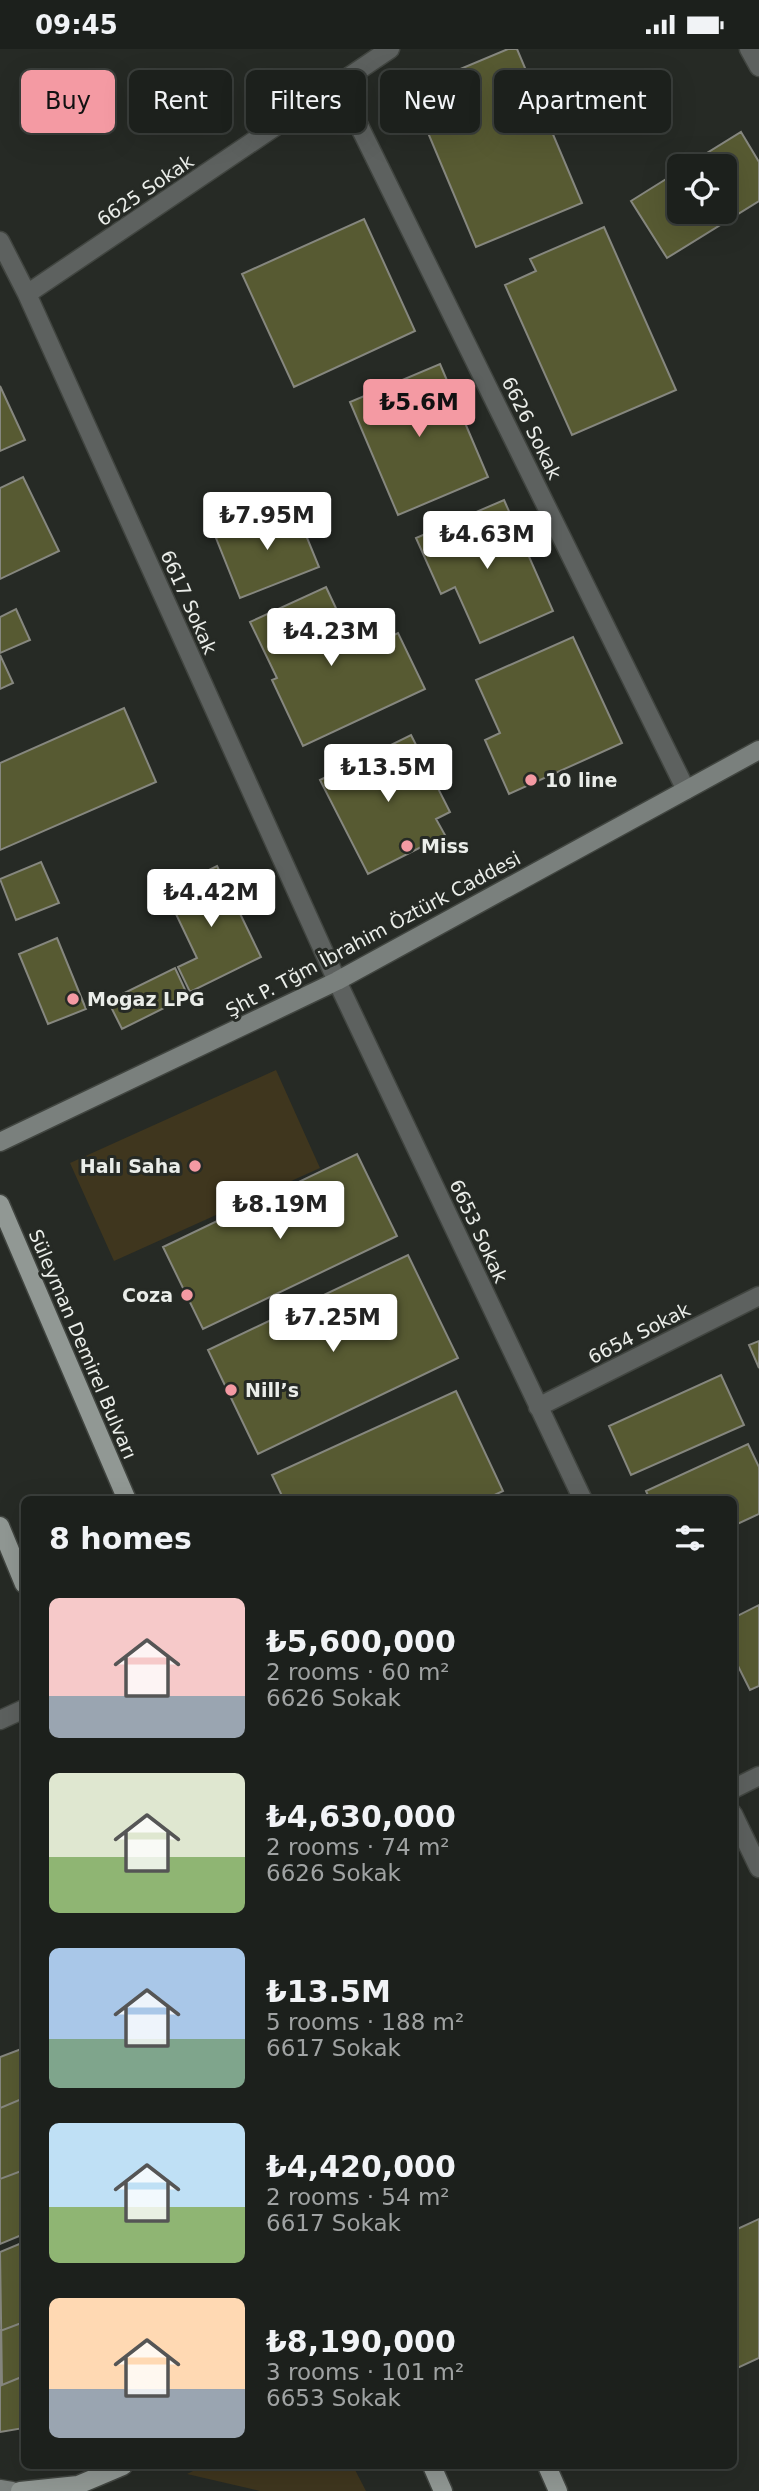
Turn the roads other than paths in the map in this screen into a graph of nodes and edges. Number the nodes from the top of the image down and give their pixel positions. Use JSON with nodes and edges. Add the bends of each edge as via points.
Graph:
{"nodes":[{"id":1,"x":390,"y":49,"type":"edge"},
{"id":2,"x":748,"y":49,"type":"edge"},
{"id":3,"x":759,"y":67,"type":"edge"},
{"id":4,"x":360,"y":70,"type":"edge"},
{"id":5,"x":267,"y":133,"type":"edge"},
{"id":6,"x":363,"y":133,"type":"edge"},
{"id":7,"x":0,"y":241,"type":"edge"},
{"id":8,"x":27,"y":294,"type":"junction"},
{"id":9,"x":759,"y":750,"type":"edge"},
{"id":10,"x":686,"y":790,"type":"junction"},
{"id":11,"x":337,"y":981,"type":"junction"},
{"id":12,"x":0,"y":1142,"type":"edge"},
{"id":13,"x":0,"y":1204,"type":"edge"},
{"id":14,"x":759,"y":1296,"type":"edge"},
{"id":15,"x":538,"y":1407,"type":"junction"},
{"id":16,"x":125,"y":1496,"type":"edge"},
{"id":17,"x":581,"y":1496,"type":"edge"},
{"id":18,"x":0,"y":1526,"type":"edge"},
{"id":19,"x":21,"y":1577,"type":"edge"},
{"id":20,"x":21,"y":1710,"type":"edge"},
{"id":21,"x":0,"y":1720,"type":"edge"},
{"id":22,"x":759,"y":1776,"type":"edge"},
{"id":23,"x":737,"y":1787,"type":"edge"},
{"id":24,"x":737,"y":1822,"type":"edge"},
{"id":25,"x":759,"y":1868,"type":"edge"},
{"id":26,"x":116,"y":2469,"type":"edge"},
{"id":27,"x":433,"y":2469,"type":"edge"},
{"id":28,"x":548,"y":2469,"type":"edge"},
{"id":29,"x":0,"y":2489,"type":"edge"},
{"id":30,"x":12,"y":2491,"type":"edge"},
{"id":31,"x":20,"y":2491,"type":"edge"},
{"id":32,"x":443,"y":2491,"type":"edge"},
{"id":33,"x":558,"y":2491,"type":"edge"}],
"edges":[{"from":1,"to":4,"type":"street","name":"6625 Sokak"},
{"from":2,"to":3,"type":"street"},
{"from":5,"to":8,"type":"street","name":"6625 Sokak"},
{"from":6,"to":10,"type":"street","name":"6626 Sokak"},
{"from":7,"to":8,"type":"street","name":"6617 Sokak"},
{"from":8,"to":11,"type":"street","name":"6617 Sokak"},
{"from":9,"to":10,"type":"main road","name":"Şht P. Tğm İbrahim Öztürk Caddesi"},
{"from":10,"to":11,"type":"main road","name":"Şht P. Tğm İbrahim Öztürk Caddesi"},
{"from":11,"to":12,"type":"main road","name":"Şht P. Tğm İbrahim Öztürk Caddesi"},
{"from":11,"to":15,"type":"street","name":"6653 Sokak"},
{"from":13,"to":16,"type":"main road","name":"Süleyman Demirel Bulvarı"},
{"from":14,"to":15,"type":"street","name":"6654 Sokak"},
{"from":15,"to":17,"type":"street","name":"6653 Sokak"},
{"from":18,"to":19,"type":"main road"},
{"from":20,"to":21,"type":"street"},
{"from":22,"to":23,"type":"street"},
{"from":24,"to":25,"type":"street"},
{"from":26,"to":31,"type":"main road","via":[[78,2485]]},
{"from":27,"to":32,"type":"main road"},
{"from":28,"to":33,"type":"main road"},
{"from":29,"to":30,"type":"main road"}]}
